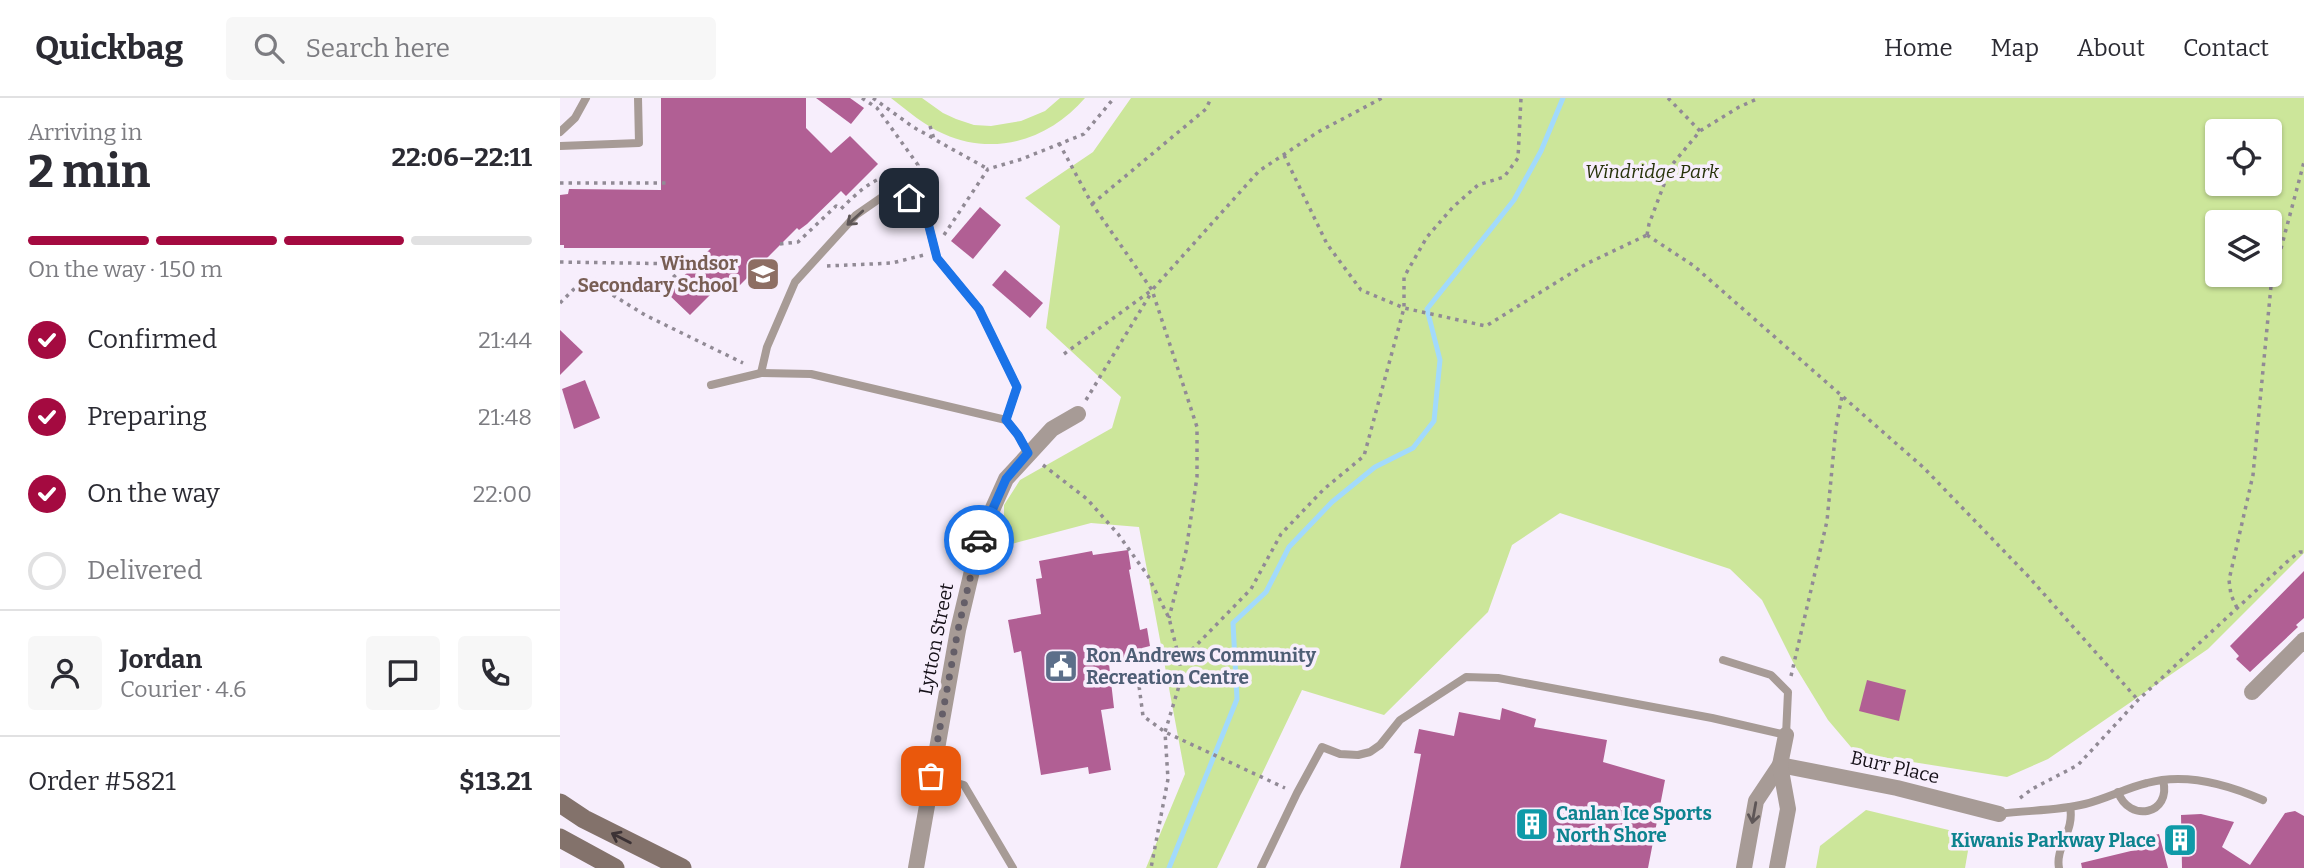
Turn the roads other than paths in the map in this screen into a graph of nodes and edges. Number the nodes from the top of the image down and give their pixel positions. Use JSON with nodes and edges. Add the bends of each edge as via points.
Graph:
{"nodes":[{"id":1,"x":586,"y":98,"type":"edge"},
{"id":2,"x":638,"y":98,"type":"edge"},
{"id":3,"x":560,"y":132,"type":"edge"},
{"id":4,"x":560,"y":146,"type":"edge"},
{"id":5,"x":761,"y":373,"type":"junction"},
{"id":6,"x":711,"y":385,"type":"dead end"},
{"id":7,"x":1078,"y":414,"type":"road end"},
{"id":8,"x":1006,"y":420,"type":"junction"},
{"id":9,"x":1028,"y":453,"type":"junction"},
{"id":10,"x":2301,"y":648,"type":"edge"},
{"id":11,"x":1723,"y":660,"type":"dead end"},
{"id":12,"x":2252,"y":692,"type":"dead end"},
{"id":13,"x":1786,"y":735,"type":"junction"},
{"id":14,"x":1780,"y":765,"type":"junction"},
{"id":15,"x":931,"y":776,"type":"junction"},
{"id":16,"x":2163,"y":780,"type":"junction"},
{"id":17,"x":2118,"y":792,"type":"junction"},
{"id":18,"x":2263,"y":800,"type":"dead end"},
{"id":19,"x":560,"y":803,"type":"edge"},
{"id":20,"x":2070,"y":807,"type":"junction"},
{"id":21,"x":1999,"y":814,"type":"joint"},
{"id":22,"x":560,"y":838,"type":"edge"},
{"id":23,"x":615,"y":868,"type":"edge"},
{"id":24,"x":682,"y":868,"type":"edge"},
{"id":25,"x":916,"y":868,"type":"edge"},
{"id":26,"x":1013,"y":868,"type":"edge"},
{"id":27,"x":1261,"y":868,"type":"edge"},
{"id":28,"x":1744,"y":868,"type":"edge"},
{"id":29,"x":1777,"y":868,"type":"edge"},
{"id":30,"x":2059,"y":868,"type":"edge"}],
"edges":[{"from":1,"to":3,"type":"lane"},
{"from":2,"to":4,"type":"lane","via":[[639,143]]},
{"from":5,"to":6,"type":"lane"},
{"from":5,"to":8,"type":"lane","via":[[811,374]]},
{"from":8,"to":5,"type":"lane","one_way":true,"via":[[1017,387],[979,309],[937,258],[924,207],[895,188],[856,215],[795,282]]},
{"from":7,"to":9,"type":"street","name":"Lytton Street","via":[[1052,429]]},
{"from":8,"to":9,"type":"lane"},
{"from":9,"to":15,"type":"street","name":"Lytton Street","via":[[1006,479],[979,537]]},
{"from":10,"to":12,"type":"street"},
{"from":11,"to":13,"type":"lane","via":[[1771,675],[1788,692]]},
{"from":13,"to":14,"type":"street"},
{"from":13,"to":27,"type":"lane","via":[[1497,678],[1466,677],[1400,720],[1370,752],[1340,754],[1322,747]]},
{"from":14,"to":21,"type":"street","name":"Burr Place"},
{"from":14,"to":28,"type":"street","one_way":true,"via":[[1756,801]]},
{"from":14,"to":29,"type":"street","via":[[1788,808]]},
{"from":15,"to":25,"type":"street","name":"Lytton Street"},
{"from":15,"to":26,"type":"lane","via":[[964,785]]},
{"from":16,"to":17,"type":"lane"},
{"from":16,"to":17,"type":"lane","via":[[2164,801],[2148,810],[2130,810]]},
{"from":16,"to":18,"type":"lane","via":[[2213,782]]},
{"from":17,"to":20,"type":"lane"},
{"from":24,"to":19,"type":"main road","one_way":true},
{"from":20,"to":21,"type":"lane"},
{"from":20,"to":30,"type":"lane","via":[[2071,827]]},
{"from":22,"to":23,"type":"main road"}]}
